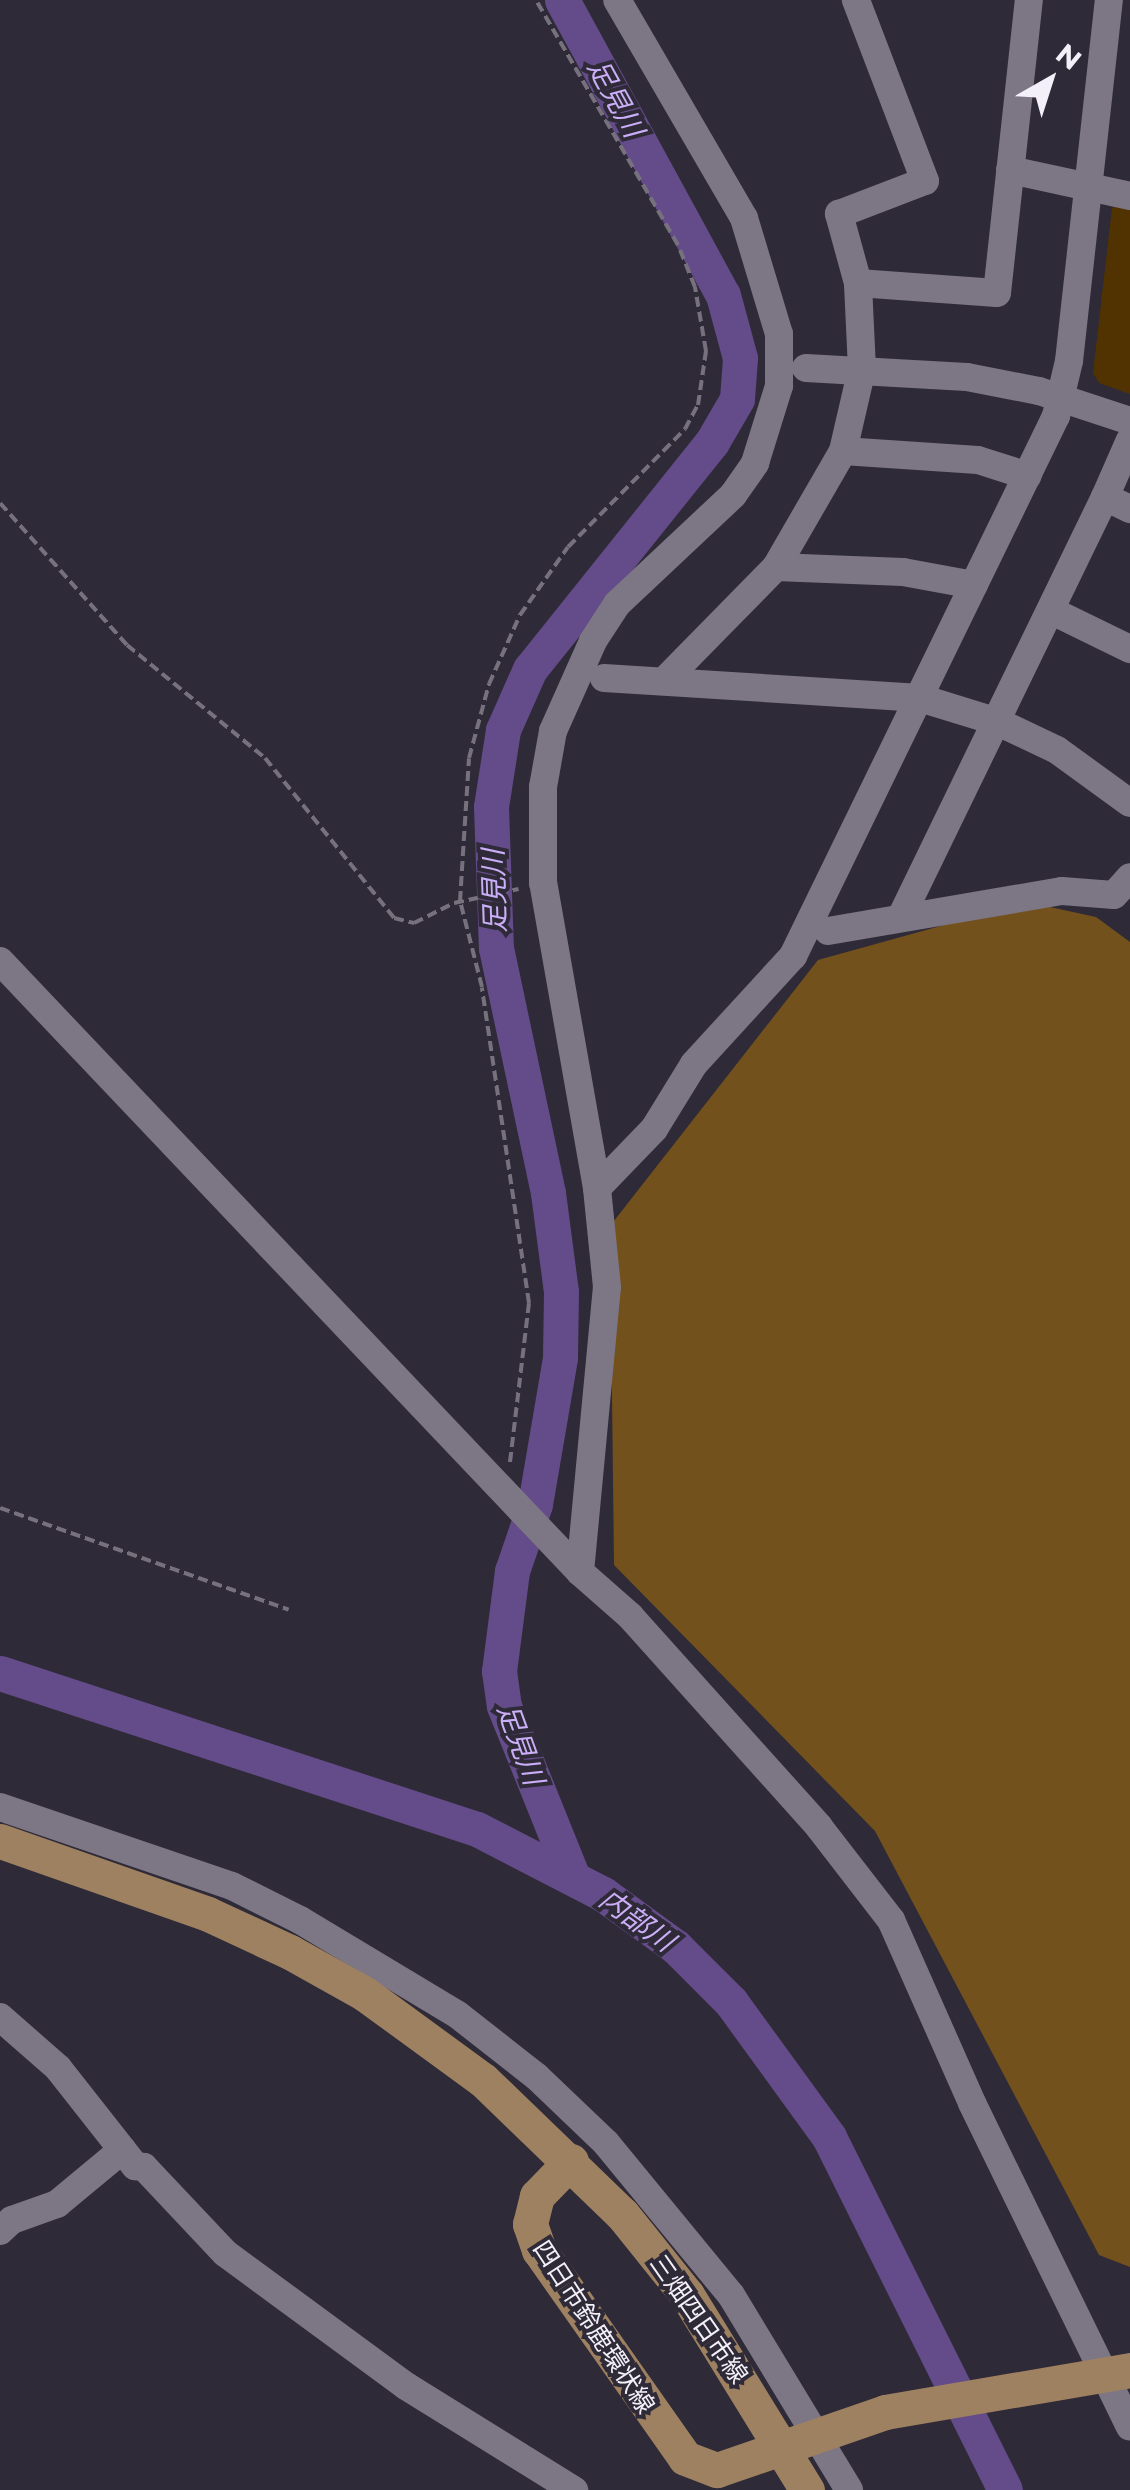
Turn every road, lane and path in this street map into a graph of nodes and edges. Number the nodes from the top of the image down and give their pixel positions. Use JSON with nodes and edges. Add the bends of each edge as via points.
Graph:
{"nodes":[{"id":1,"x":536,"y":0,"type":"edge"},
{"id":2,"x":619,"y":0,"type":"edge"},
{"id":3,"x":856,"y":0,"type":"edge"},
{"id":4,"x":1029,"y":0,"type":"edge"},
{"id":5,"x":1109,"y":0,"type":"edge"},
{"id":6,"x":1010,"y":170,"type":"junction"},
{"id":7,"x":1088,"y":183,"type":"junction"},
{"id":8,"x":1130,"y":196,"type":"edge"},
{"id":9,"x":858,"y":283,"type":"junction"},
{"id":10,"x":806,"y":368,"type":"dead end"},
{"id":11,"x":862,"y":370,"type":"junction"},
{"id":12,"x":1063,"y":398,"type":"junction"},
{"id":13,"x":1130,"y":421,"type":"edge"},
{"id":14,"x":1130,"y":440,"type":"edge"},
{"id":15,"x":843,"y":451,"type":"junction"},
{"id":16,"x":1028,"y":476,"type":"junction"},
{"id":17,"x":1117,"y":503,"type":"edge"},
{"id":18,"x":0,"y":504,"type":"edge"},
{"id":19,"x":776,"y":567,"type":"junction"},
{"id":20,"x":974,"y":586,"type":"junction"},
{"id":21,"x":1052,"y":611,"type":"junction"},
{"id":22,"x":1130,"y":649,"type":"edge"},
{"id":23,"x":604,"y":678,"type":"dead end"},
{"id":24,"x":665,"y":680,"type":"junction"},
{"id":25,"x":920,"y":698,"type":"junction"},
{"id":26,"x":998,"y":722,"type":"junction"},
{"id":27,"x":1130,"y":804,"type":"edge"},
{"id":28,"x":1130,"y":877,"type":"edge"},
{"id":29,"x":533,"y":886,"type":"dead end"},
{"id":30,"x":460,"y":901,"type":"junction"},
{"id":31,"x":902,"y":916,"type":"junction"},
{"id":32,"x":828,"y":931,"type":"dead end"},
{"id":33,"x":0,"y":961,"type":"edge"},
{"id":34,"x":597,"y":1188,"type":"junction"},
{"id":35,"x":507,"y":1494,"type":"junction"},
{"id":36,"x":0,"y":1508,"type":"edge"},
{"id":37,"x":576,"y":1568,"type":"junction"},
{"id":38,"x":289,"y":1610,"type":"dead end"},
{"id":39,"x":0,"y":1807,"type":"edge"},
{"id":40,"x":0,"y":1840,"type":"edge"},
{"id":41,"x":0,"y":2017,"type":"edge"},
{"id":42,"x":122,"y":2150,"type":"junction"},
{"id":43,"x":571,"y":2161,"type":"junction"},
{"id":44,"x":0,"y":2232,"type":"edge"},
{"id":45,"x":1130,"y":2370,"type":"edge"},
{"id":46,"x":1130,"y":2427,"type":"edge"},
{"id":47,"x":574,"y":2490,"type":"edge"},
{"id":48,"x":808,"y":2490,"type":"edge"},
{"id":49,"x":848,"y":2490,"type":"edge"}],
"edges":[{"from":1,"to":30,"type":"path","via":[[678,244],[703,319],[706,370],[685,429],[543,577],[502,652],[469,758]]},
{"from":2,"to":34,"type":"street","via":[[744,218],[779,334],[779,386],[755,464],[733,494],[618,604],[586,656],[554,731],[543,787],[543,883]]},
{"from":3,"to":9,"type":"street","via":[[926,181],[839,214]]},
{"from":4,"to":6,"type":"street"},
{"from":5,"to":7,"type":"street"},
{"from":6,"to":7,"type":"street"},
{"from":6,"to":9,"type":"street","via":[[997,293]]},
{"from":7,"to":8,"type":"street"},
{"from":7,"to":12,"type":"street"},
{"from":9,"to":11,"type":"street"},
{"from":10,"to":11,"type":"street"},
{"from":11,"to":12,"type":"street","via":[[967,376]]},
{"from":11,"to":15,"type":"street"},
{"from":12,"to":13,"type":"street"},
{"from":12,"to":16,"type":"street"},
{"from":14,"to":17,"type":"street"},
{"from":15,"to":16,"type":"street","via":[[978,460]]},
{"from":15,"to":19,"type":"street"},
{"from":16,"to":20,"type":"street"},
{"from":17,"to":21,"type":"street"},
{"from":18,"to":30,"type":"path","via":[[127,645],[265,758],[394,918],[414,923]]},
{"from":19,"to":20,"type":"street","via":[[903,572]]},
{"from":19,"to":24,"type":"street"},
{"from":20,"to":25,"type":"street"},
{"from":21,"to":22,"type":"street"},
{"from":21,"to":26,"type":"street"},
{"from":23,"to":24,"type":"street"},
{"from":24,"to":25,"type":"street"},
{"from":25,"to":26,"type":"street"},
{"from":25,"to":34,"type":"street","via":[[793,956],[694,1064],[654,1130]]},
{"from":26,"to":27,"type":"street","via":[[1057,750]]},
{"from":26,"to":31,"type":"street"},
{"from":28,"to":31,"type":"street","via":[[1114,895],[1062,891]]},
{"from":29,"to":30,"type":"path"},
{"from":30,"to":35,"type":"path","via":[[482,987],[529,1303]]},
{"from":31,"to":32,"type":"street"},
{"from":33,"to":35,"type":"street"},
{"from":34,"to":37,"type":"street","via":[[607,1287]]},
{"from":35,"to":37,"type":"street"},
{"from":36,"to":38,"type":"path"},
{"from":37,"to":46,"type":"street","via":[[765,1760],[891,1920],[972,2104]]},
{"from":39,"to":49,"type":"street","via":[[249,1895],[458,2015],[537,2077],[618,2155],[731,2296]]},
{"from":40,"to":43,"type":"main road","via":[[208,1914],[350,1986],[483,2080]]},
{"from":41,"to":42,"type":"street","via":[[88,2100]]},
{"from":42,"to":44,"type":"street","via":[[57,2204],[12,2220]]},
{"from":42,"to":47,"type":"street","via":[[260,2281],[406,2386]]},
{"from":43,"to":45,"type":"main road","name":"四日市鈴鹿環状線","via":[[537,2196],[530,2224],[540,2250],[684,2458],[716,2470],[885,2412]]},
{"from":43,"to":48,"type":"main road","name":"三畑四日市線","via":[[688,2295]]}]}
